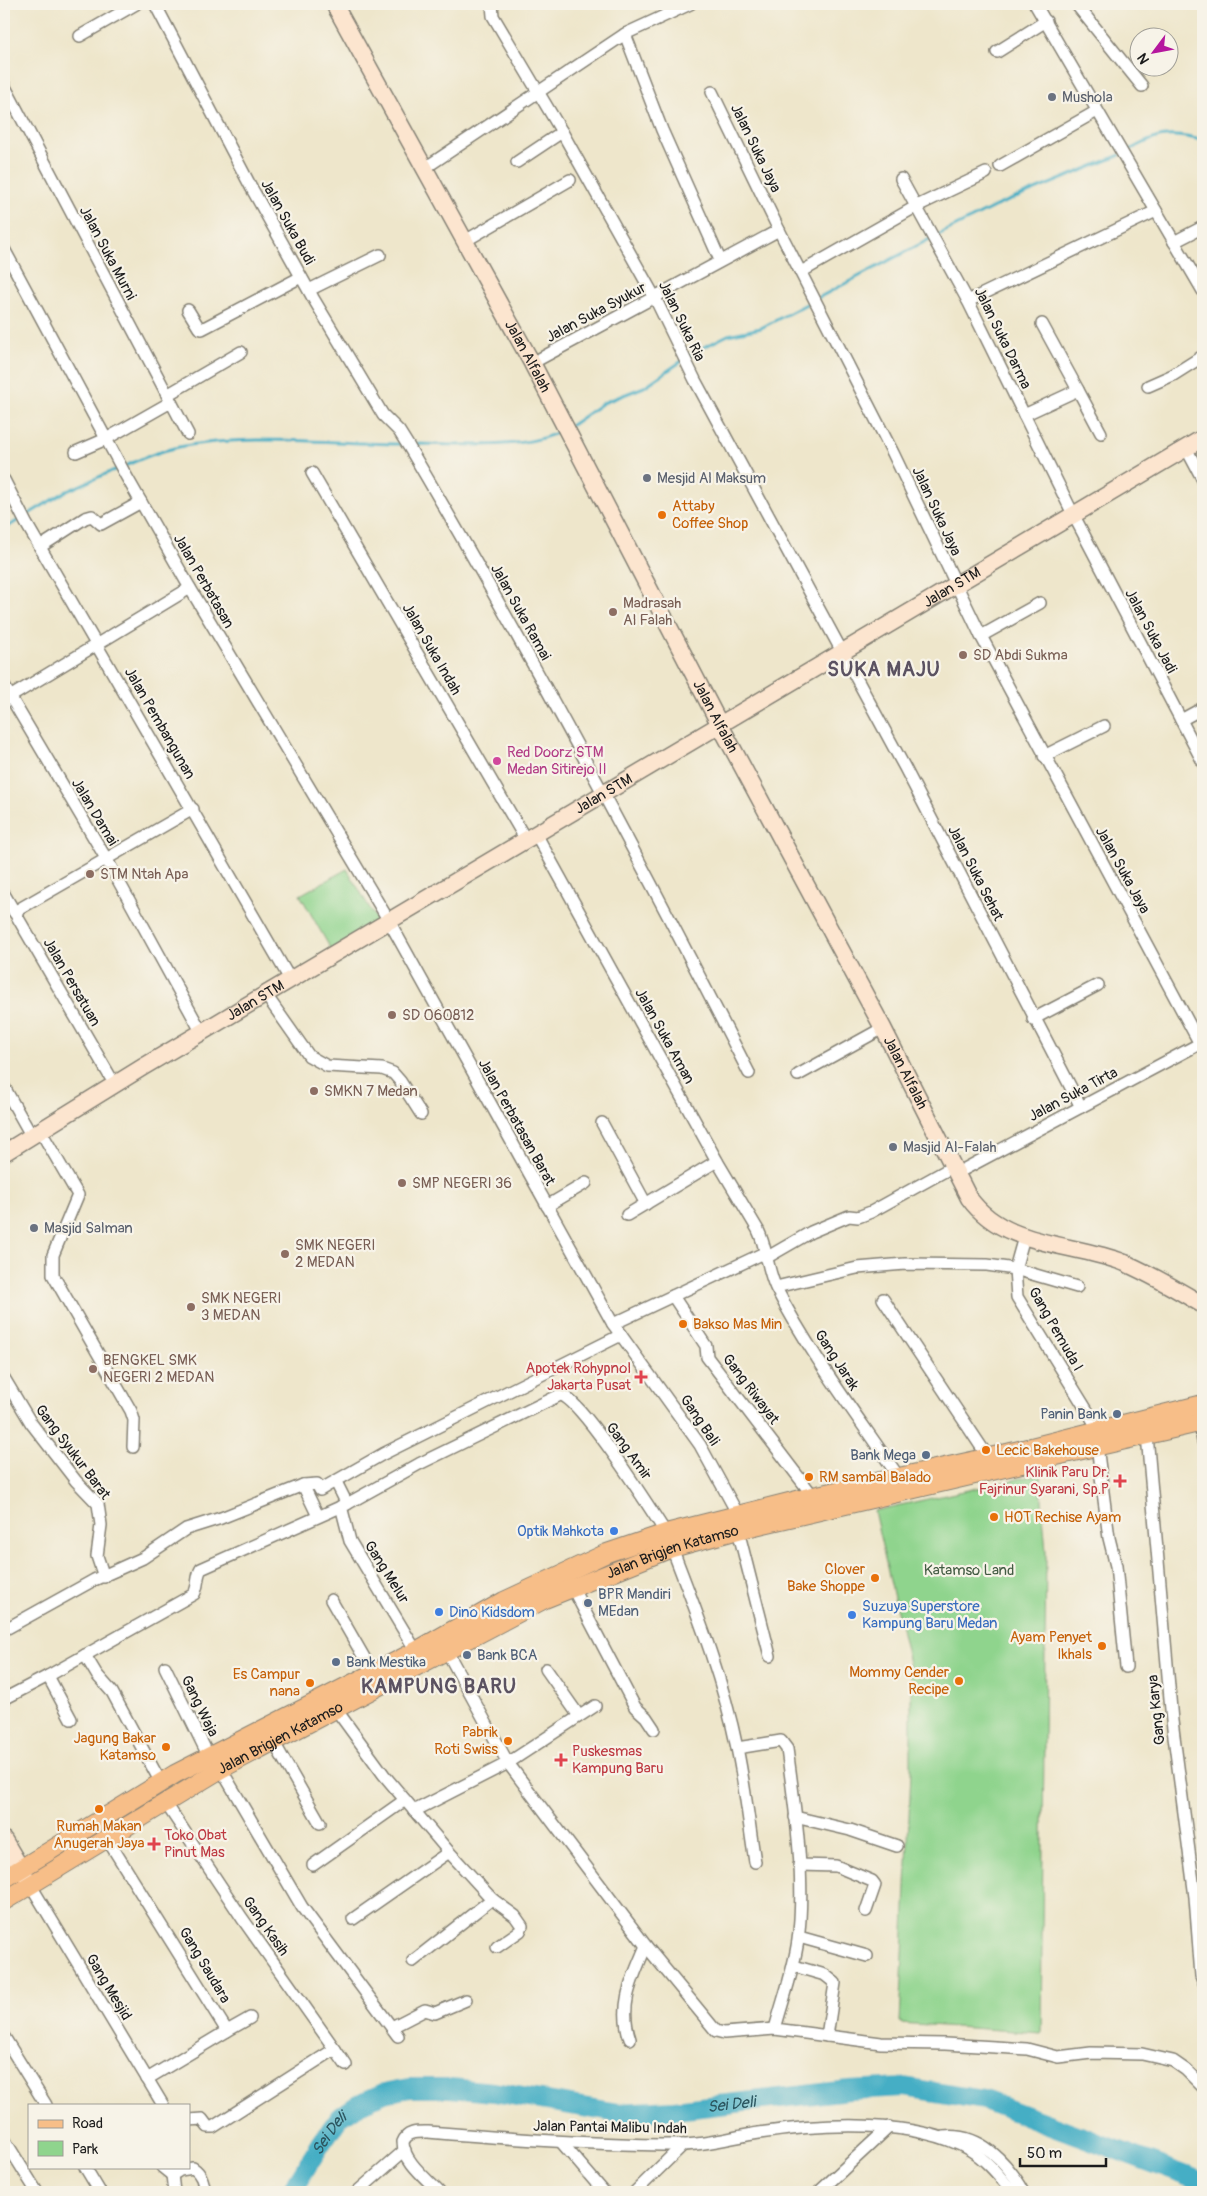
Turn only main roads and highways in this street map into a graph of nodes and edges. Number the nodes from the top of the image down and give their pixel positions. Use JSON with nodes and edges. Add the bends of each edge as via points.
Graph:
{"nodes":[{"id":1,"x":1203,"y":1404,"type":"edge"},
{"id":2,"x":1202,"y":1423,"type":"edge"},
{"id":3,"x":1098,"y":1438,"type":"junction"},
{"id":4,"x":776,"y":1514,"type":"junction"},
{"id":5,"x":669,"y":1540,"type":"junction"},
{"id":6,"x":443,"y":1644,"type":"junction"},
{"id":7,"x":419,"y":1658,"type":"junction"},
{"id":8,"x":215,"y":1763,"type":"junction"},
{"id":9,"x":4,"y":1879,"type":"edge"},
{"id":10,"x":4,"y":1901,"type":"edge"}],
"edges":[{"from":1,"to":3,"type":"main road","name":"Jalan Brigjen Katamso"},
{"from":2,"to":3,"type":"main road","name":"Jalan Brigjen Katamso","via":[[1147,1435]]},
{"from":3,"to":4,"type":"main road","name":"Jalan Brigjen Katamso"},
{"from":3,"to":4,"type":"main road","name":"Jalan Brigjen Katamso","via":[[988,1457],[813,1496]]},
{"from":4,"to":5,"type":"main road","name":"Jalan Brigjen Katamso"},
{"from":5,"to":6,"type":"main road","name":"Jalan Brigjen Katamso"},
{"from":5,"to":6,"type":"main road","name":"Jalan Brigjen Katamso","via":[[607,1554],[532,1586]]},
{"from":6,"to":7,"type":"main road","name":"Jalan Brigjen Katamso"},
{"from":7,"to":8,"type":"main road","name":"Jalan Brigjen Katamso","via":[[273,1741]]},
{"from":7,"to":8,"type":"main road","name":"Jalan Brigjen Katamso","via":[[374,1673]]},
{"from":8,"to":9,"type":"main road","name":"Jalan Brigjen Katamso","via":[[161,1782]]},
{"from":8,"to":10,"type":"main road","name":"Jalan Brigjen Katamso","via":[[165,1802]]}]}
